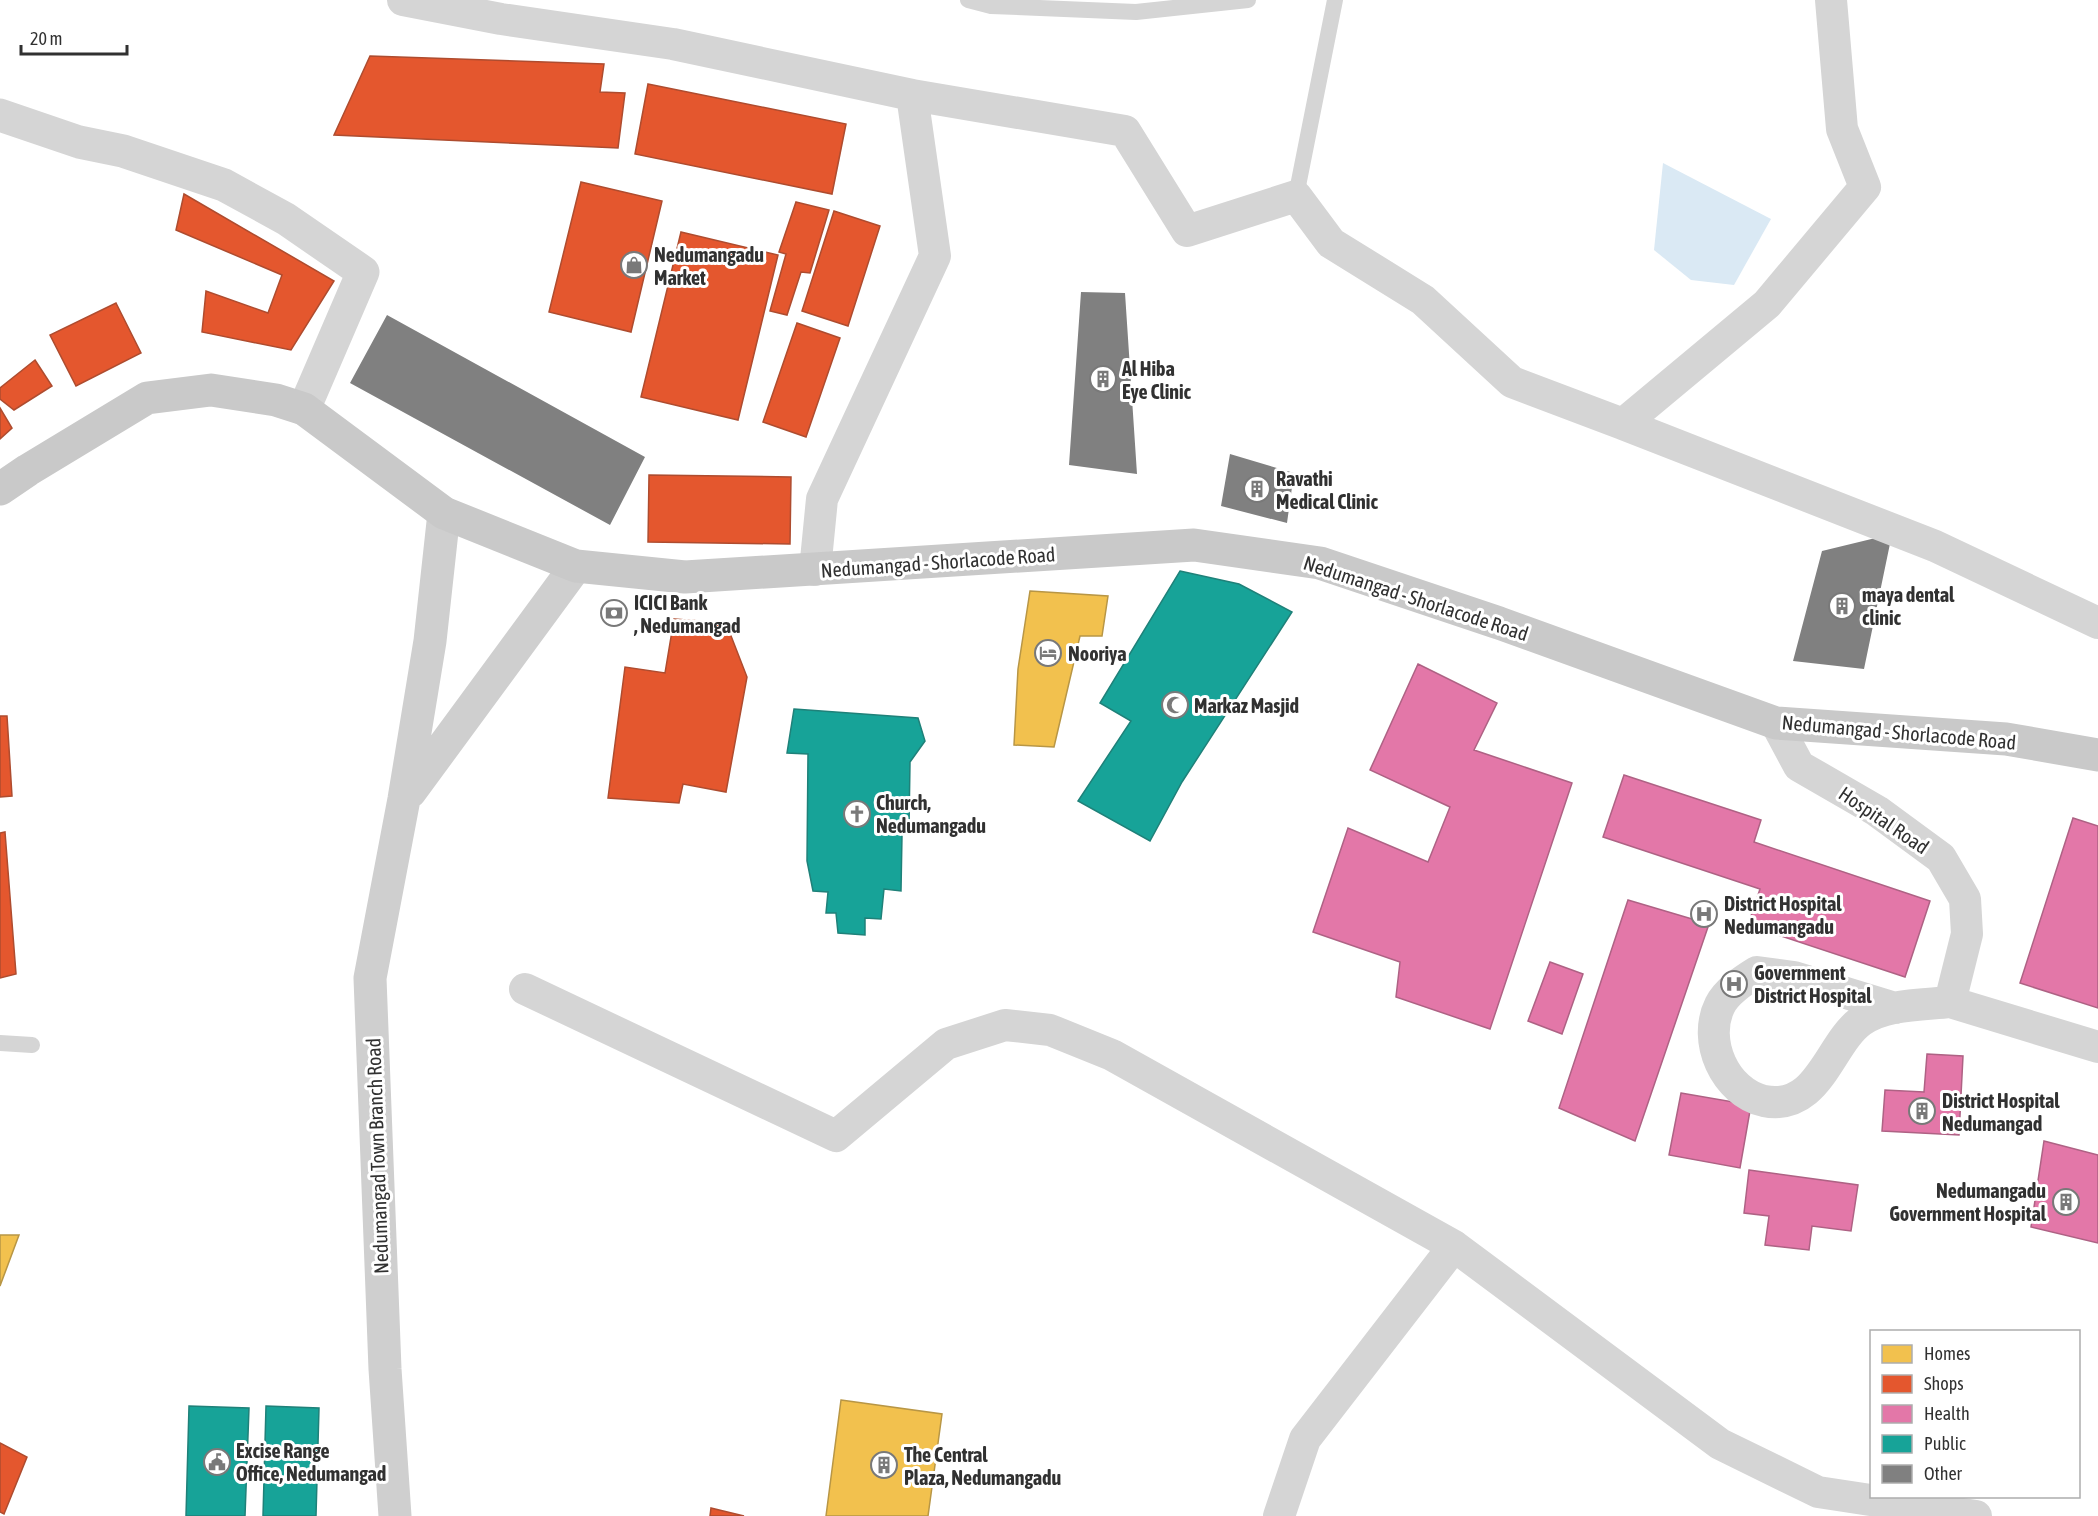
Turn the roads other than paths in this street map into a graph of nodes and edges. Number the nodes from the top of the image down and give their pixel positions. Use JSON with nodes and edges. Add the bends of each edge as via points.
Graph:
{"nodes":[{"id":1,"x":403,"y":0,"type":"edge"},
{"id":2,"x":968,"y":0,"type":"edge"},
{"id":3,"x":1248,"y":0,"type":"edge"},
{"id":4,"x":1335,"y":0,"type":"edge"},
{"id":5,"x":1831,"y":0,"type":"edge"},
{"id":6,"x":1201,"y":3,"type":"edge"},
{"id":7,"x":912,"y":95,"type":"junction"},
{"id":8,"x":0,"y":115,"type":"edge"},
{"id":9,"x":1296,"y":196,"type":"junction"},
{"id":10,"x":304,"y":409,"type":"junction"},
{"id":11,"x":1623,"y":424,"type":"junction"},
{"id":12,"x":0,"y":489,"type":"edge"},
{"id":13,"x":444,"y":513,"type":"junction"},
{"id":14,"x":576,"y":566,"type":"junction"},
{"id":15,"x":815,"y":570,"type":"junction"},
{"id":16,"x":2098,"y":623,"type":"edge"},
{"id":17,"x":1776,"y":723,"type":"junction"},
{"id":18,"x":2098,"y":755,"type":"edge"},
{"id":19,"x":404,"y":799,"type":"junction"},
{"id":20,"x":525,"y":989,"type":"dead end"},
{"id":21,"x":1950,"y":1002,"type":"junction"},
{"id":22,"x":1895,"y":1008,"type":"junction"},
{"id":23,"x":0,"y":1043,"type":"edge"},
{"id":24,"x":32,"y":1045,"type":"dead end"},
{"id":25,"x":2098,"y":1047,"type":"edge"},
{"id":26,"x":1454,"y":1246,"type":"junction"},
{"id":27,"x":395,"y":1516,"type":"edge"},
{"id":28,"x":1279,"y":1516,"type":"edge"},
{"id":29,"x":1976,"y":1516,"type":"edge"}],
"edges":[{"from":1,"to":7,"type":"street","via":[[673,44]]},
{"from":2,"to":6,"type":"lane","via":[[992,6],[1136,12]]},
{"from":3,"to":6,"type":"lane"},
{"from":4,"to":9,"type":"lane"},
{"from":5,"to":11,"type":"street","via":[[1842,129],[1865,187],[1767,304]]},
{"from":7,"to":9,"type":"street","via":[[1125,131],[1186,231]]},
{"from":7,"to":15,"type":"street","via":[[935,256],[822,499]]},
{"from":8,"to":10,"type":"street","via":[[224,185],[286,219],[363,272]]},
{"from":9,"to":11,"type":"street","via":[[1331,243],[1423,300],[1512,382]]},
{"from":10,"to":12,"type":"main road","name":"Nedumangad - Shorlacode Road","via":[[276,400],[211,390],[147,398]]},
{"from":10,"to":13,"type":"main road","name":"Nedumangad - Shorlacode Road"},
{"from":11,"to":16,"type":"street","via":[[1935,546]]},
{"from":13,"to":14,"type":"main road","name":"Nedumangad - Shorlacode Road"},
{"from":13,"to":19,"type":"main road","name":"Nedumangad Town Branch Road","via":[[430,641]]},
{"from":14,"to":15,"type":"main road","name":"Nedumangad - Shorlacode Road","via":[[686,577]]},
{"from":14,"to":19,"type":"main road"},
{"from":15,"to":17,"type":"main road","name":"Nedumangad - Shorlacode Road","via":[[1194,545],[1320,563]]},
{"from":17,"to":18,"type":"main road","name":"Nedumangad - Shorlacode Road","via":[[2006,739]]},
{"from":17,"to":21,"type":"street","name":"Hospital Road","via":[[1799,766],[1877,811],[1941,858],[1965,899],[1967,934]]},
{"from":19,"to":27,"type":"main road","name":"Nedumangad Town Branch Road","via":[[370,978],[385,1369]]},
{"from":20,"to":26,"type":"street","via":[[836,1136],[946,1044],[1005,1025],[1050,1030],[1112,1055]]},
{"from":21,"to":22,"type":"street"},
{"from":21,"to":25,"type":"street"},
{"from":22,"to":22,"type":"street","via":[[1860,1021],[1816,1082],[1792,1099],[1765,1101],[1742,1091],[1717,1060],[1713,1031],[1720,1005],[1757,972],[1794,977]]},
{"from":23,"to":24,"type":"lane"},
{"from":26,"to":28,"type":"street","via":[[1305,1439]]},
{"from":26,"to":29,"type":"street","via":[[1720,1444],[1818,1492]]}]}
